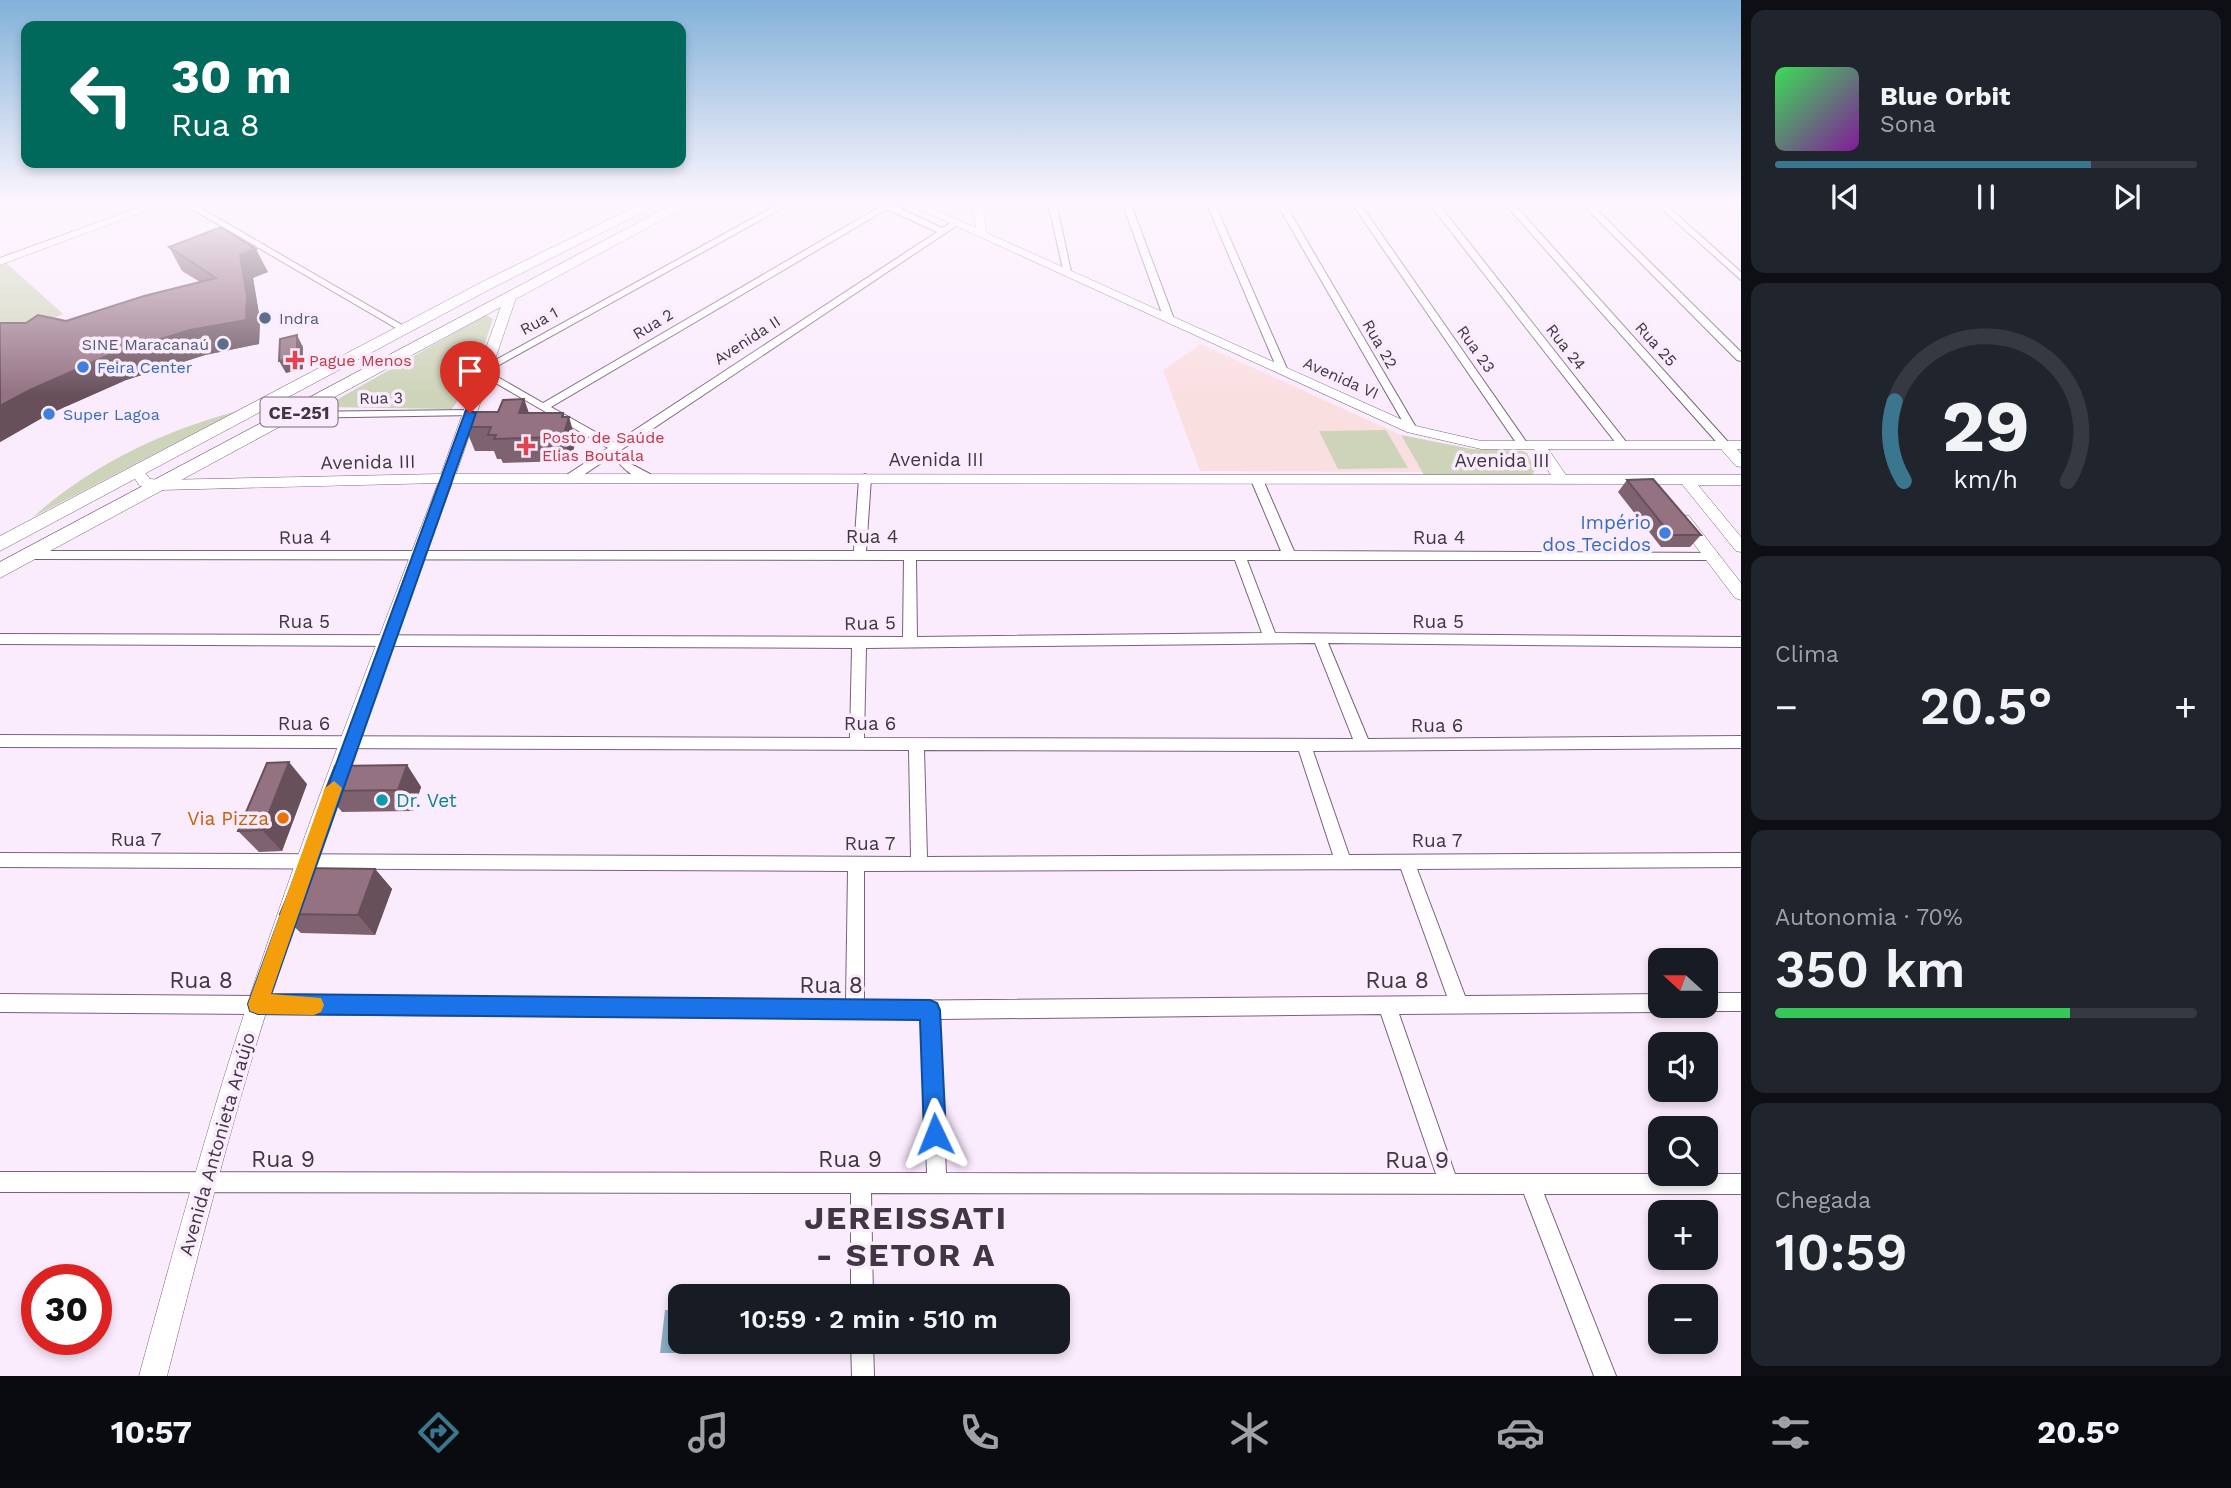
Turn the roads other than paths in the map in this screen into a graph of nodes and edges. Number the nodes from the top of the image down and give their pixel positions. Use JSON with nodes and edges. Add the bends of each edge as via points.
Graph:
{"nodes":[{"id":1,"x":295,"y":266,"type":"edge"},
{"id":2,"x":528,"y":266,"type":"edge"},
{"id":3,"x":566,"y":266,"type":"edge"},
{"id":4,"x":674,"y":266,"type":"edge"},
{"id":5,"x":780,"y":266,"type":"edge"},
{"id":6,"x":888,"y":266,"type":"edge"},
{"id":7,"x":1052,"y":266,"type":"edge"},
{"id":8,"x":1067,"y":266,"type":"edge"},
{"id":9,"x":1150,"y":266,"type":"edge"},
{"id":10,"x":1238,"y":266,"type":"edge"},
{"id":11,"x":1317,"y":266,"type":"edge"},
{"id":12,"x":1402,"y":266,"type":"edge"},
{"id":13,"x":1482,"y":266,"type":"edge"},
{"id":14,"x":1565,"y":266,"type":"edge"},
{"id":15,"x":1649,"y":266,"type":"edge"},
{"id":16,"x":1069,"y":274,"type":"junction"},
{"id":17,"x":511,"y":295,"type":"junction"},
{"id":18,"x":1169,"y":318,"type":"junction"},
{"id":19,"x":404,"y":329,"type":"junction"},
{"id":20,"x":1741,"y":358,"type":"edge"},
{"id":21,"x":486,"y":371,"type":"junction"},
{"id":22,"x":1283,"y":371,"type":"junction"},
{"id":23,"x":545,"y":406,"type":"junction"},
{"id":24,"x":470,"y":413,"type":"junction"},
{"id":25,"x":293,"y":415,"type":"junction"},
{"id":26,"x":1412,"y":429,"type":"junction"},
{"id":27,"x":1531,"y":445,"type":"junction"},
{"id":28,"x":1623,"y":445,"type":"junction"},
{"id":29,"x":1725,"y":445,"type":"junction"},
{"id":30,"x":1741,"y":445,"type":"edge"},
{"id":31,"x":614,"y":447,"type":"junction"},
{"id":32,"x":1741,"y":463,"type":"edge"},
{"id":33,"x":137,"y":472,"type":"junction"},
{"id":34,"x":572,"y":477,"type":"junction"},
{"id":35,"x":646,"y":477,"type":"junction"},
{"id":36,"x":865,"y":478,"type":"junction"},
{"id":37,"x":447,"y":480,"type":"junction"},
{"id":38,"x":1257,"y":480,"type":"junction"},
{"id":39,"x":1562,"y":480,"type":"junction"},
{"id":40,"x":1651,"y":480,"type":"junction"},
{"id":41,"x":1686,"y":480,"type":"junction"},
{"id":42,"x":1741,"y":480,"type":"edge"},
{"id":43,"x":160,"y":485,"type":"junction"},
{"id":44,"x":0,"y":544,"type":"edge"},
{"id":45,"x":1741,"y":547,"type":"edge"},
{"id":46,"x":32,"y":555,"type":"junction"},
{"id":47,"x":419,"y":555,"type":"junction"},
{"id":48,"x":860,"y":555,"type":"junction"},
{"id":49,"x":910,"y":555,"type":"junction"},
{"id":50,"x":1713,"y":556,"type":"junction"},
{"id":51,"x":1240,"y":557,"type":"junction"},
{"id":52,"x":1290,"y":557,"type":"junction"},
{"id":53,"x":0,"y":571,"type":"edge"},
{"id":54,"x":1741,"y":594,"type":"edge"},
{"id":55,"x":1270,"y":638,"type":"junction"},
{"id":56,"x":0,"y":639,"type":"edge"},
{"id":57,"x":388,"y":640,"type":"junction"},
{"id":58,"x":1320,"y":640,"type":"junction"},
{"id":59,"x":910,"y":641,"type":"junction"},
{"id":60,"x":1741,"y":642,"type":"edge"},
{"id":61,"x":859,"y":643,"type":"junction"},
{"id":62,"x":0,"y":741,"type":"edge"},
{"id":63,"x":857,"y":742,"type":"junction"},
{"id":64,"x":916,"y":742,"type":"junction"},
{"id":65,"x":349,"y":743,"type":"junction"},
{"id":66,"x":1741,"y":743,"type":"edge"},
{"id":67,"x":1304,"y":745,"type":"junction"},
{"id":68,"x":1363,"y":745,"type":"junction"},
{"id":69,"x":0,"y":860,"type":"edge"},
{"id":70,"x":1741,"y":860,"type":"edge"},
{"id":71,"x":309,"y":861,"type":"junction"},
{"id":72,"x":1343,"y":861,"type":"junction"},
{"id":73,"x":1406,"y":862,"type":"junction"},
{"id":74,"x":856,"y":864,"type":"junction"},
{"id":75,"x":919,"y":864,"type":"junction"},
{"id":76,"x":1718,"y":1002,"type":"edge"},
{"id":77,"x":1741,"y":1002,"type":"edge"},
{"id":78,"x":0,"y":1003,"type":"edge"},
{"id":79,"x":1648,"y":1003,"type":"edge"},
{"id":80,"x":258,"y":1004,"type":"junction"},
{"id":81,"x":1387,"y":1004,"type":"junction"},
{"id":82,"x":1459,"y":1005,"type":"junction"},
{"id":83,"x":855,"y":1010,"type":"junction"},
{"id":84,"x":930,"y":1010,"type":"junction"},
{"id":85,"x":0,"y":1182,"type":"edge"},
{"id":86,"x":204,"y":1183,"type":"junction"},
{"id":87,"x":861,"y":1184,"type":"junction"},
{"id":88,"x":937,"y":1184,"type":"junction"},
{"id":89,"x":1449,"y":1184,"type":"junction"},
{"id":90,"x":1530,"y":1184,"type":"junction"},
{"id":91,"x":1741,"y":1184,"type":"edge"},
{"id":92,"x":862,"y":1284,"type":"edge"},
{"id":93,"x":862,"y":1354,"type":"edge"},
{"id":94,"x":153,"y":1376,"type":"edge"},
{"id":95,"x":863,"y":1376,"type":"edge"},
{"id":96,"x":1605,"y":1376,"type":"edge"}],
"edges":[{"from":1,"to":19,"type":"street"},
{"from":2,"to":19,"type":"main road","number":"CE-251"},
{"from":3,"to":17,"type":"main road","number":"CE-251"},
{"from":4,"to":21,"type":"street","name":"Rua 1"},
{"from":5,"to":23,"type":"street","name":"Rua 2"},
{"from":6,"to":31,"type":"street","name":"Avenida II"},
{"from":7,"to":16,"type":"street","name":"Avenida VI"},
{"from":8,"to":16,"type":"street"},
{"from":9,"to":18,"type":"street"},
{"from":10,"to":22,"type":"street"},
{"from":11,"to":26,"type":"street","name":"Rua 22"},
{"from":12,"to":27,"type":"street","name":"Rua 23"},
{"from":13,"to":28,"type":"street","name":"Rua 24"},
{"from":14,"to":29,"type":"street","name":"Rua 25"},
{"from":15,"to":20,"type":"street"},
{"from":16,"to":18,"type":"street","name":"Avenida VI"},
{"from":17,"to":21,"type":"street","name":"Avenida Antonieta Araújo"},
{"from":17,"to":25,"type":"main road","number":"CE-251"},
{"from":18,"to":22,"type":"street","name":"Avenida VI"},
{"from":19,"to":33,"type":"main road","number":"CE-251"},
{"from":21,"to":23,"type":"street"},
{"from":21,"to":24,"type":"street","name":"Avenida Antonieta Araújo"},
{"from":22,"to":26,"type":"street","name":"Avenida VI"},
{"from":23,"to":31,"type":"street"},
{"from":24,"to":25,"type":"street","name":"Rua 3"},
{"from":24,"to":37,"type":"street","name":"Avenida Antonieta Araújo"},
{"from":25,"to":43,"type":"main road","number":"CE-251"},
{"from":26,"to":27,"type":"street","name":"Avenida VI","via":[[1460,442]]},
{"from":27,"to":28,"type":"street","name":"Avenida VI"},
{"from":27,"to":39,"type":"street"},
{"from":28,"to":29,"type":"street","name":"Avenida VI"},
{"from":29,"to":30,"type":"street","name":"Avenida VI"},
{"from":29,"to":32,"type":"street"},
{"from":31,"to":34,"type":"street","name":"Avenida II"},
{"from":31,"to":35,"type":"street","via":[[625,465]]},
{"from":33,"to":43,"type":"street","via":[[145,483]]},
{"from":33,"to":44,"type":"main road","number":"CE-251"},
{"from":34,"to":35,"type":"street","name":"Avenida III"},
{"from":34,"to":37,"type":"street","name":"Avenida III"},
{"from":35,"to":36,"type":"street","name":"Avenida III"},
{"from":36,"to":38,"type":"street","name":"Avenida III"},
{"from":36,"to":48,"type":"street"},
{"from":37,"to":43,"type":"street","name":"Avenida III"},
{"from":37,"to":47,"type":"street","name":"Avenida Antonieta Araújo"},
{"from":38,"to":39,"type":"street","name":"Avenida III"},
{"from":38,"to":52,"type":"street"},
{"from":39,"to":40,"type":"street","name":"Avenida III"},
{"from":40,"to":41,"type":"street","name":"Avenida III"},
{"from":40,"to":50,"type":"street"},
{"from":41,"to":42,"type":"street","name":"Avenida III"},
{"from":41,"to":45,"type":"street"},
{"from":43,"to":46,"type":"main road","number":"CE-251"},
{"from":46,"to":47,"type":"street","name":"Rua 4"},
{"from":46,"to":53,"type":"main road","number":"CE-251"},
{"from":47,"to":48,"type":"street","name":"Rua 4"},
{"from":47,"to":57,"type":"street","name":"Avenida Antonieta Araújo"},
{"from":48,"to":49,"type":"street","name":"Rua 4"},
{"from":49,"to":51,"type":"street","name":"Rua 4"},
{"from":49,"to":59,"type":"street"},
{"from":50,"to":52,"type":"street","name":"Rua 4"},
{"from":50,"to":54,"type":"street"},
{"from":51,"to":52,"type":"street","name":"Rua 4"},
{"from":51,"to":55,"type":"street"},
{"from":55,"to":58,"type":"street","name":"Rua 5"},
{"from":55,"to":59,"type":"street","name":"Rua 5"},
{"from":56,"to":57,"type":"street","name":"Rua 5"},
{"from":57,"to":61,"type":"street","name":"Rua 5"},
{"from":57,"to":65,"type":"street","name":"Avenida Antonieta Araújo"},
{"from":58,"to":60,"type":"street","name":"Rua 5"},
{"from":58,"to":68,"type":"street"},
{"from":59,"to":61,"type":"street","name":"Rua 5"},
{"from":61,"to":63,"type":"street"},
{"from":62,"to":65,"type":"street","name":"Rua 6"},
{"from":63,"to":64,"type":"street","name":"Rua 6"},
{"from":63,"to":65,"type":"street","name":"Rua 6"},
{"from":64,"to":67,"type":"street","name":"Rua 6"},
{"from":64,"to":75,"type":"street"},
{"from":65,"to":71,"type":"street","name":"Avenida Antonieta Araújo"},
{"from":66,"to":68,"type":"street","name":"Rua 6"},
{"from":67,"to":68,"type":"street","name":"Rua 6"},
{"from":67,"to":72,"type":"street"},
{"from":69,"to":71,"type":"street","name":"Rua 7"},
{"from":70,"to":73,"type":"street","name":"Rua 7"},
{"from":71,"to":74,"type":"street","name":"Rua 7"},
{"from":71,"to":80,"type":"street","name":"Avenida Antonieta Araújo"},
{"from":72,"to":73,"type":"street","name":"Rua 7"},
{"from":72,"to":75,"type":"street","name":"Rua 7"},
{"from":73,"to":82,"type":"street"},
{"from":74,"to":75,"type":"street","name":"Rua 7"},
{"from":74,"to":83,"type":"street"},
{"from":76,"to":77,"type":"street"},
{"from":78,"to":80,"type":"street","name":"Rua 8"},
{"from":79,"to":82,"type":"street","name":"Rua 8"},
{"from":80,"to":83,"type":"street","name":"Rua 8"},
{"from":80,"to":86,"type":"street","name":"Avenida Antonieta Araújo"},
{"from":81,"to":82,"type":"street","name":"Rua 8"},
{"from":81,"to":84,"type":"street","name":"Rua 8"},
{"from":81,"to":89,"type":"street"},
{"from":83,"to":84,"type":"street","name":"Rua 8"},
{"from":84,"to":88,"type":"street"},
{"from":85,"to":86,"type":"street","name":"Rua 9"},
{"from":86,"to":87,"type":"street","name":"Rua 9"},
{"from":86,"to":94,"type":"street","name":"Avenida Antonieta Araújo"},
{"from":87,"to":88,"type":"street","name":"Rua 9"},
{"from":87,"to":92,"type":"street"},
{"from":88,"to":89,"type":"street","name":"Rua 9"},
{"from":89,"to":90,"type":"street","name":"Rua 9"},
{"from":90,"to":91,"type":"street","name":"Rua 9"},
{"from":90,"to":96,"type":"street"},
{"from":93,"to":95,"type":"street"}]}
